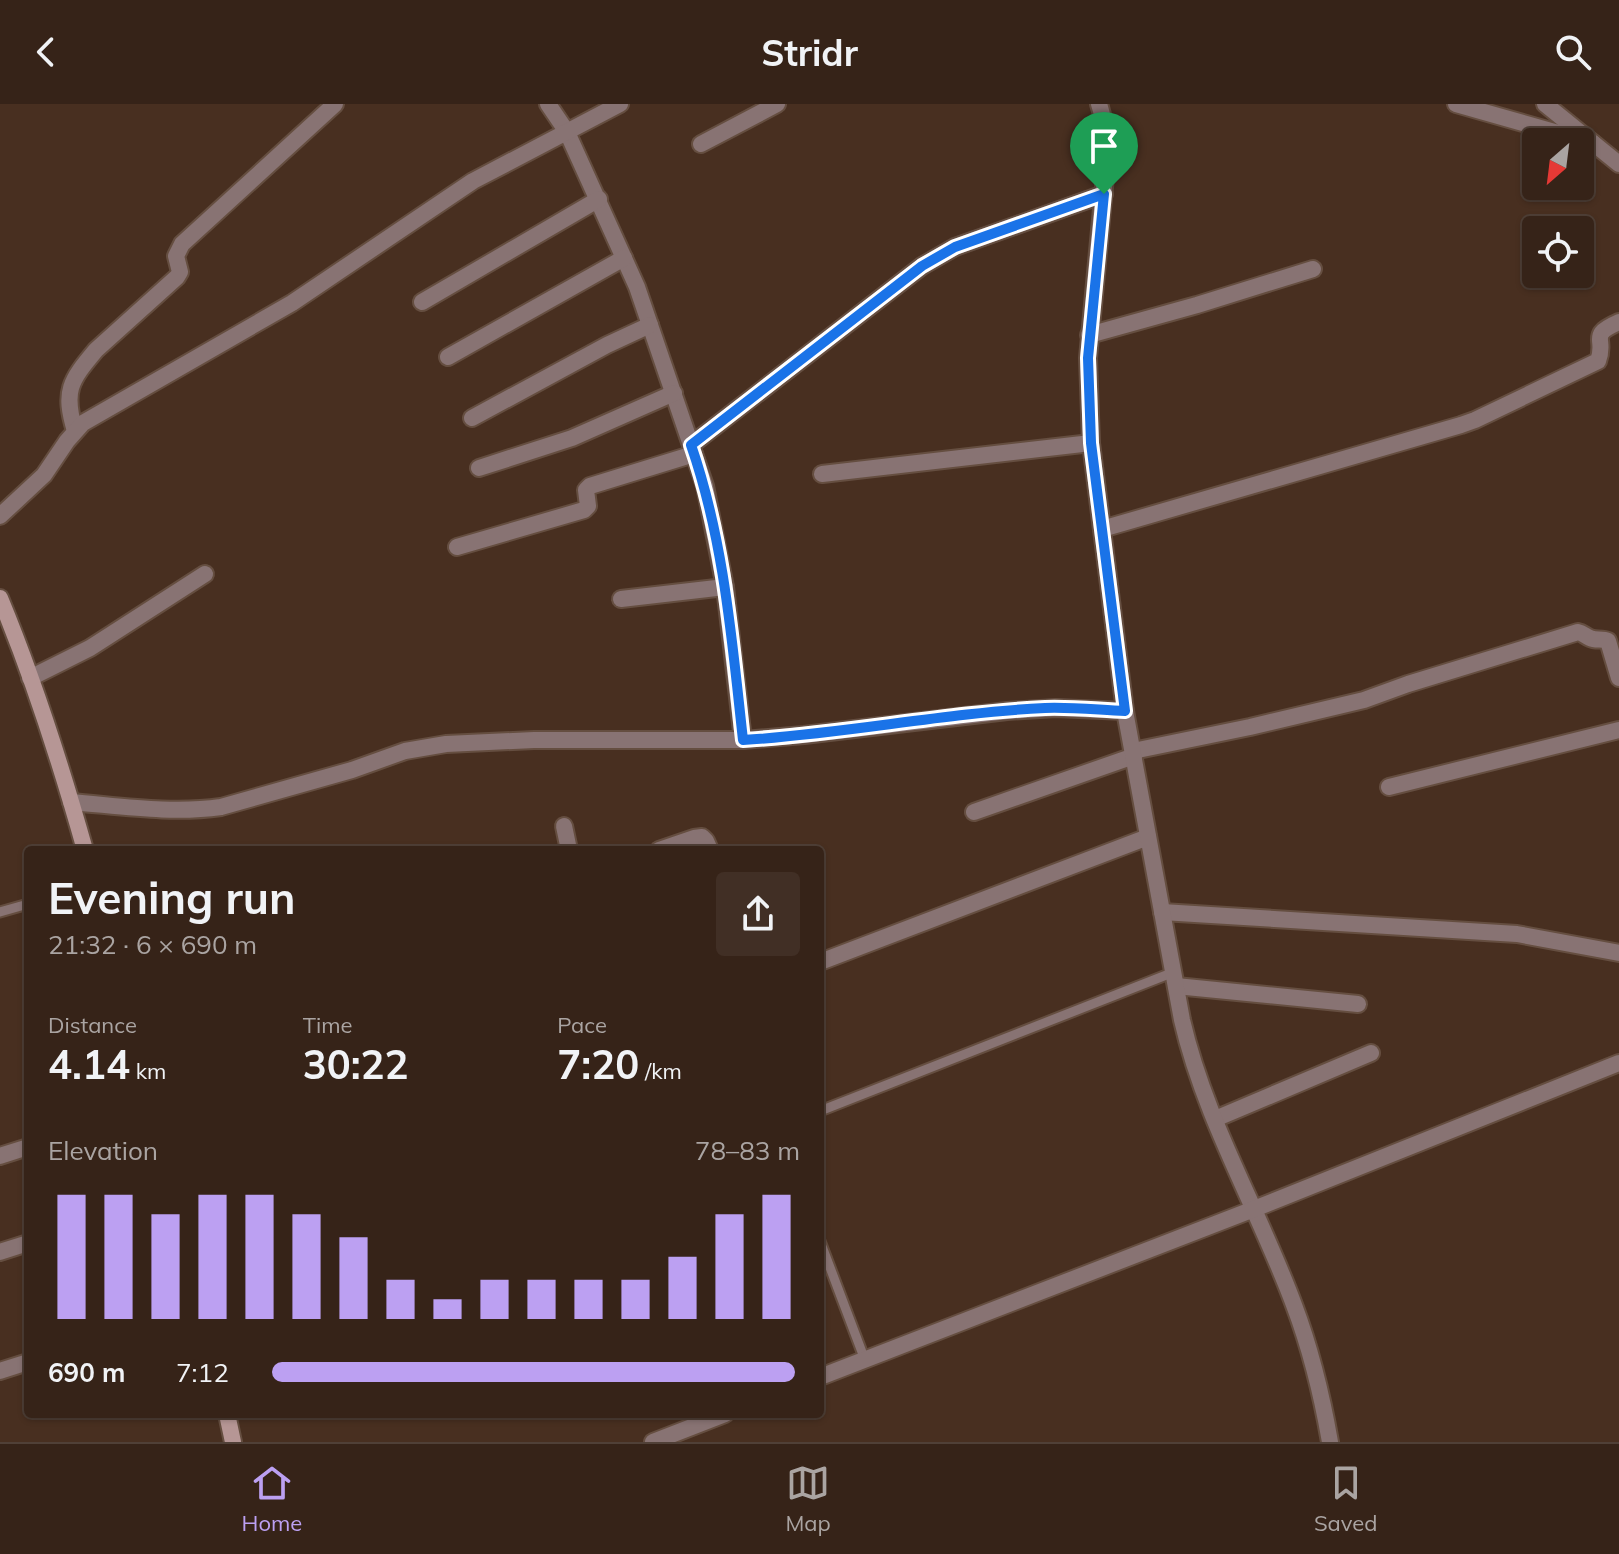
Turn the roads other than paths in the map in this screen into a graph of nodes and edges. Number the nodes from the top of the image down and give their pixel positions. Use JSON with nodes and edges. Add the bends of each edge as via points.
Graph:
{"nodes":[{"id":1,"x":335,"y":104,"type":"edge"},
{"id":2,"x":548,"y":104,"type":"edge"},
{"id":3,"x":620,"y":104,"type":"edge"},
{"id":4,"x":777,"y":104,"type":"edge"},
{"id":5,"x":1099,"y":104,"type":"edge"},
{"id":6,"x":1456,"y":104,"type":"edge"},
{"id":7,"x":1545,"y":104,"type":"edge"},
{"id":8,"x":1540,"y":128,"type":"edge"},
{"id":9,"x":1575,"y":128,"type":"edge"},
{"id":10,"x":567,"y":132,"type":"junction"},
{"id":11,"x":701,"y":144,"type":"dead end"},
{"id":12,"x":1594,"y":144,"type":"edge"},
{"id":13,"x":1619,"y":164,"type":"edge"},
{"id":14,"x":1104,"y":194,"type":"junction"},
{"id":15,"x":599,"y":199,"type":"junction"},
{"id":16,"x":624,"y":258,"type":"junction"},
{"id":17,"x":1313,"y":269,"type":"dead end"},
{"id":18,"x":422,"y":302,"type":"dead end"},
{"id":19,"x":1619,"y":322,"type":"edge"},
{"id":20,"x":650,"y":325,"type":"junction"},
{"id":21,"x":1089,"y":335,"type":"junction"},
{"id":22,"x":448,"y":357,"type":"dead end"},
{"id":23,"x":674,"y":393,"type":"junction"},
{"id":24,"x":472,"y":418,"type":"dead end"},
{"id":25,"x":75,"y":431,"type":"junction"},
{"id":26,"x":1091,"y":443,"type":"junction"},
{"id":27,"x":692,"y":449,"type":"junction"},
{"id":28,"x":479,"y":468,"type":"dead end"},
{"id":29,"x":822,"y":474,"type":"dead end"},
{"id":30,"x":0,"y":516,"type":"edge"},
{"id":31,"x":1102,"y":529,"type":"junction"},
{"id":32,"x":457,"y":547,"type":"dead end"},
{"id":33,"x":205,"y":574,"type":"dead end"},
{"id":34,"x":725,"y":587,"type":"junction"},
{"id":35,"x":0,"y":598,"type":"edge"},
{"id":36,"x":621,"y":599,"type":"dead end"},
{"id":37,"x":30,"y":678,"type":"junction"},
{"id":38,"x":1619,"y":678,"type":"edge"},
{"id":39,"x":1125,"y":711,"type":"junction"},
{"id":40,"x":1619,"y":730,"type":"edge"},
{"id":41,"x":743,"y":740,"type":"junction"},
{"id":42,"x":1133,"y":753,"type":"junction"},
{"id":43,"x":1389,"y":787,"type":"dead end"},
{"id":44,"x":71,"y":802,"type":"junction"},
{"id":45,"x":974,"y":812,"type":"dead end"},
{"id":46,"x":564,"y":826,"type":"dead end"},
{"id":47,"x":1148,"y":837,"type":"junction"},
{"id":48,"x":84,"y":846,"type":"edge"},
{"id":49,"x":568,"y":846,"type":"edge"},
{"id":50,"x":671,"y":846,"type":"edge"},
{"id":51,"x":708,"y":846,"type":"edge"},
{"id":52,"x":24,"y":905,"type":"edge"},
{"id":53,"x":0,"y":912,"type":"edge"},
{"id":54,"x":1162,"y":912,"type":"junction"},
{"id":55,"x":1619,"y":953,"type":"edge"},
{"id":56,"x":824,"y":960,"type":"edge"},
{"id":57,"x":1175,"y":979,"type":"junction"},
{"id":58,"x":1358,"y":1004,"type":"dead end"},
{"id":59,"x":1371,"y":1053,"type":"dead end"},
{"id":60,"x":1619,"y":1063,"type":"edge"},
{"id":61,"x":824,"y":1110,"type":"edge"},
{"id":62,"x":1215,"y":1119,"type":"junction"},
{"id":63,"x":24,"y":1148,"type":"edge"},
{"id":64,"x":0,"y":1156,"type":"edge"},
{"id":65,"x":1254,"y":1209,"type":"junction"},
{"id":66,"x":24,"y":1244,"type":"edge"},
{"id":67,"x":0,"y":1252,"type":"edge"},
{"id":68,"x":824,"y":1252,"type":"edge"},
{"id":69,"x":865,"y":1360,"type":"junction"},
{"id":70,"x":24,"y":1363,"type":"edge"},
{"id":71,"x":0,"y":1371,"type":"edge"},
{"id":72,"x":824,"y":1375,"type":"edge"},
{"id":73,"x":228,"y":1418,"type":"edge"},
{"id":74,"x":715,"y":1418,"type":"edge"},
{"id":75,"x":233,"y":1442,"type":"edge"},
{"id":76,"x":653,"y":1442,"type":"edge"},
{"id":77,"x":1330,"y":1442,"type":"edge"}],
"edges":[{"from":1,"to":25,"type":"street","via":[[182,244],[176,256],[177,277],[84,364],[68,400]]},
{"from":2,"to":10,"type":"street"},
{"from":3,"to":10,"type":"street"},
{"from":4,"to":11,"type":"street"},
{"from":5,"to":14,"type":"street","via":[[1106,137]]},
{"from":6,"to":8,"type":"street"},
{"from":7,"to":9,"type":"street"},
{"from":10,"to":15,"type":"street"},
{"from":10,"to":25,"type":"street","via":[[473,181],[292,303]]},
{"from":12,"to":13,"type":"street"},
{"from":14,"to":21,"type":"street"},
{"from":14,"to":27,"type":"street","via":[[938,256]]},
{"from":15,"to":16,"type":"street"},
{"from":15,"to":18,"type":"street"},
{"from":16,"to":20,"type":"street"},
{"from":16,"to":22,"type":"street"},
{"from":17,"to":21,"type":"street"},
{"from":19,"to":31,"type":"street","via":[[1602,330],[1598,361],[1475,420]]},
{"from":20,"to":23,"type":"street"},
{"from":20,"to":24,"type":"street"},
{"from":21,"to":26,"type":"street"},
{"from":23,"to":27,"type":"street"},
{"from":23,"to":28,"type":"street","via":[[572,438]]},
{"from":25,"to":30,"type":"street","via":[[44,475]]},
{"from":26,"to":29,"type":"street"},
{"from":26,"to":31,"type":"street"},
{"from":27,"to":32,"type":"street","via":[[588,487],[584,510]]},
{"from":27,"to":34,"type":"street","via":[[705,486]]},
{"from":31,"to":39,"type":"street"},
{"from":33,"to":37,"type":"street","via":[[90,648]]},
{"from":34,"to":36,"type":"street"},
{"from":34,"to":41,"type":"street"},
{"from":35,"to":37,"type":"main road"},
{"from":37,"to":44,"type":"main road"},
{"from":38,"to":42,"type":"street","via":[[1608,641],[1578,632],[1364,700]]},
{"from":39,"to":41,"type":"street","via":[[1007,711]]},
{"from":39,"to":42,"type":"street"},
{"from":40,"to":43,"type":"street"},
{"from":41,"to":44,"type":"street","via":[[446,744],[405,751],[210,809]]},
{"from":42,"to":45,"type":"street"},
{"from":42,"to":47,"type":"street"},
{"from":44,"to":48,"type":"main road"},
{"from":46,"to":49,"type":"street"},
{"from":47,"to":54,"type":"street"},
{"from":47,"to":56,"type":"street"},
{"from":50,"to":51,"type":"street","via":[[702,837]]},
{"from":52,"to":53,"type":"lane"},
{"from":54,"to":55,"type":"street","via":[[1517,934]]},
{"from":54,"to":57,"type":"street"},
{"from":57,"to":58,"type":"street"},
{"from":57,"to":61,"type":"lane"},
{"from":57,"to":62,"type":"street","via":[[1191,1056]]},
{"from":59,"to":62,"type":"street"},
{"from":60,"to":65,"type":"street"},
{"from":62,"to":65,"type":"street"},
{"from":63,"to":64,"type":"street"},
{"from":65,"to":69,"type":"street"},
{"from":65,"to":77,"type":"street","via":[[1307,1343]]},
{"from":66,"to":67,"type":"street"},
{"from":68,"to":69,"type":"lane"},
{"from":69,"to":72,"type":"street"},
{"from":70,"to":71,"type":"street"},
{"from":73,"to":75,"type":"main road"},
{"from":74,"to":76,"type":"street"}]}
